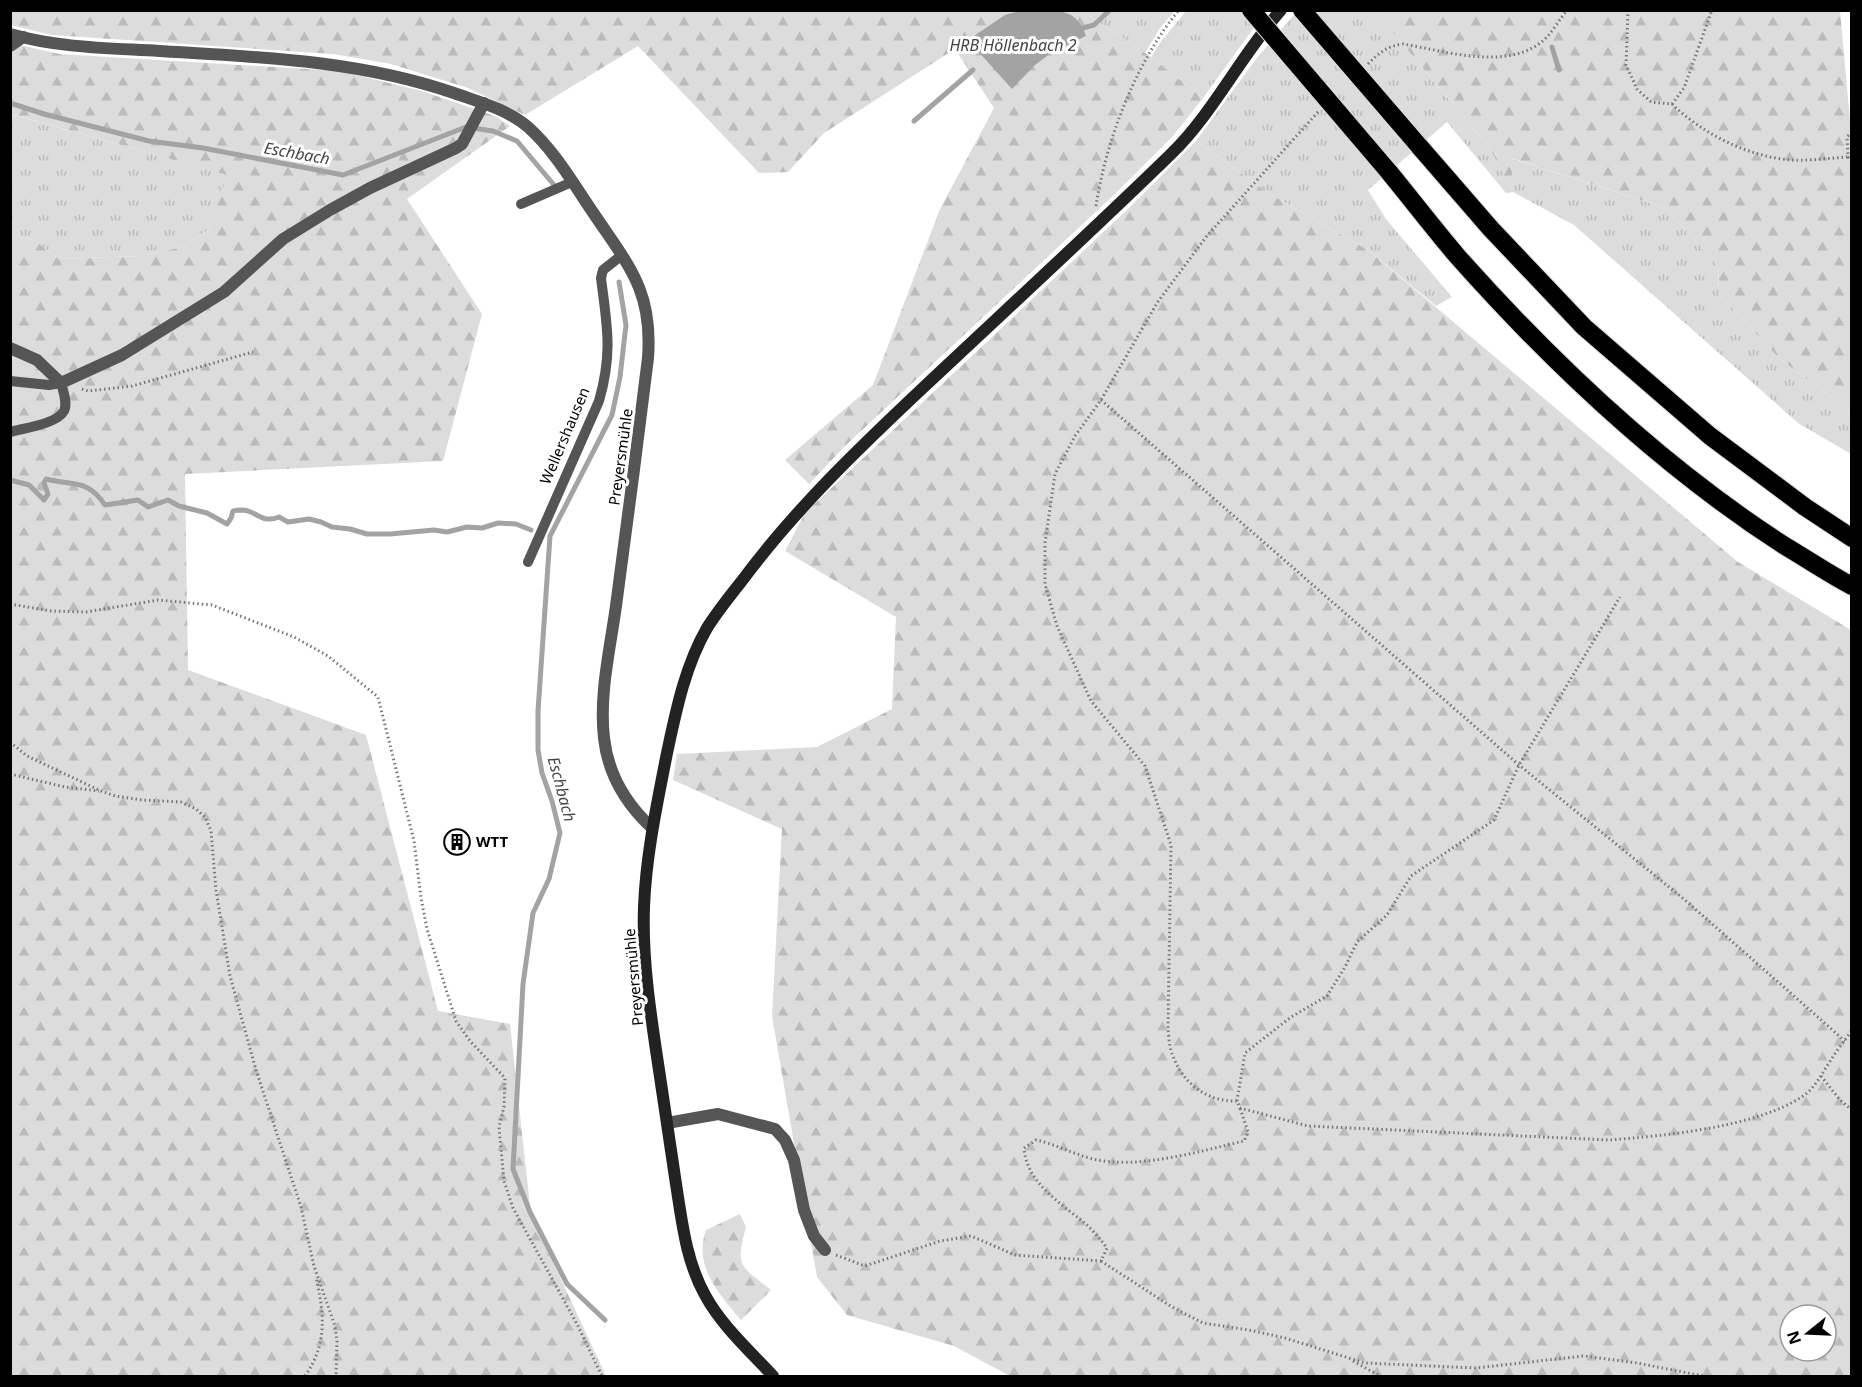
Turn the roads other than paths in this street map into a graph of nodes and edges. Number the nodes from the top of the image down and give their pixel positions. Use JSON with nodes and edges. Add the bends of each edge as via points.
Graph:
{"nodes":[{"id":1,"x":1251,"y":10,"type":"edge"},
{"id":2,"x":1281,"y":10,"type":"edge"},
{"id":3,"x":1302,"y":10,"type":"edge"},
{"id":4,"x":17,"y":35,"type":"edge"},
{"id":5,"x":10,"y":46,"type":"edge"},
{"id":6,"x":484,"y":103,"type":"junction"},
{"id":7,"x":572,"y":182,"type":"junction"},
{"id":8,"x":521,"y":204,"type":"dead end"},
{"id":9,"x":622,"y":255,"type":"junction"},
{"id":10,"x":10,"y":348,"type":"edge"},
{"id":11,"x":10,"y":381,"type":"edge"},
{"id":12,"x":61,"y":383,"type":"junction"},
{"id":13,"x":10,"y":432,"type":"edge"},
{"id":14,"x":1851,"y":538,"type":"edge"},
{"id":15,"x":528,"y":562,"type":"dead end"},
{"id":16,"x":1851,"y":586,"type":"edge"},
{"id":17,"x":652,"y":828,"type":"junction"},
{"id":18,"x":667,"y":1123,"type":"junction"},
{"id":19,"x":825,"y":1250,"type":"road end"},
{"id":20,"x":773,"y":1377,"type":"edge"}],
"edges":[{"from":1,"to":16,"type":"highway","bridge":true,"via":[[1465,264],[1607,410],[1746,520]]},
{"from":2,"to":17,"type":"main road","name":"Preyersmühle","via":[[1176,149],[831,475],[725,603],[707,629],[680,693]]},
{"from":3,"to":14,"type":"highway","bridge":true,"via":[[1491,229],[1584,327],[1710,436]]},
{"from":4,"to":5,"type":"street"},
{"from":4,"to":6,"type":"street","name":"Preyersmühle","via":[[78,46],[323,62],[411,79]]},
{"from":6,"to":7,"type":"street","name":"Preyersmühle","via":[[515,118],[538,138]]},
{"from":6,"to":12,"type":"street","via":[[462,144],[321,215],[283,239],[215,297],[122,355]]},
{"from":7,"to":8,"type":"lane"},
{"from":7,"to":9,"type":"street","name":"Preyersmühle"},
{"from":9,"to":15,"type":"lane","name":"Wellershausen","via":[[603,270],[601,278],[609,345],[606,376],[591,422]]},
{"from":9,"to":17,"type":"street","name":"Preyersmühle","via":[[643,294],[649,344],[604,695],[604,737],[609,764],[621,792]]},
{"from":10,"to":12,"type":"street","via":[[36,360]]},
{"from":11,"to":12,"type":"lane"},
{"from":12,"to":13,"type":"lane","via":[[65,402],[58,417]]},
{"from":17,"to":18,"type":"main road","name":"Preyersmühle","via":[[644,911],[646,952]]},
{"from":18,"to":19,"type":"street","via":[[718,1114],[775,1129],[794,1160],[804,1210],[814,1236]]},
{"from":18,"to":20,"type":"main road","name":"Preyersmühle","via":[[682,1226],[700,1286],[718,1315]]}]}
